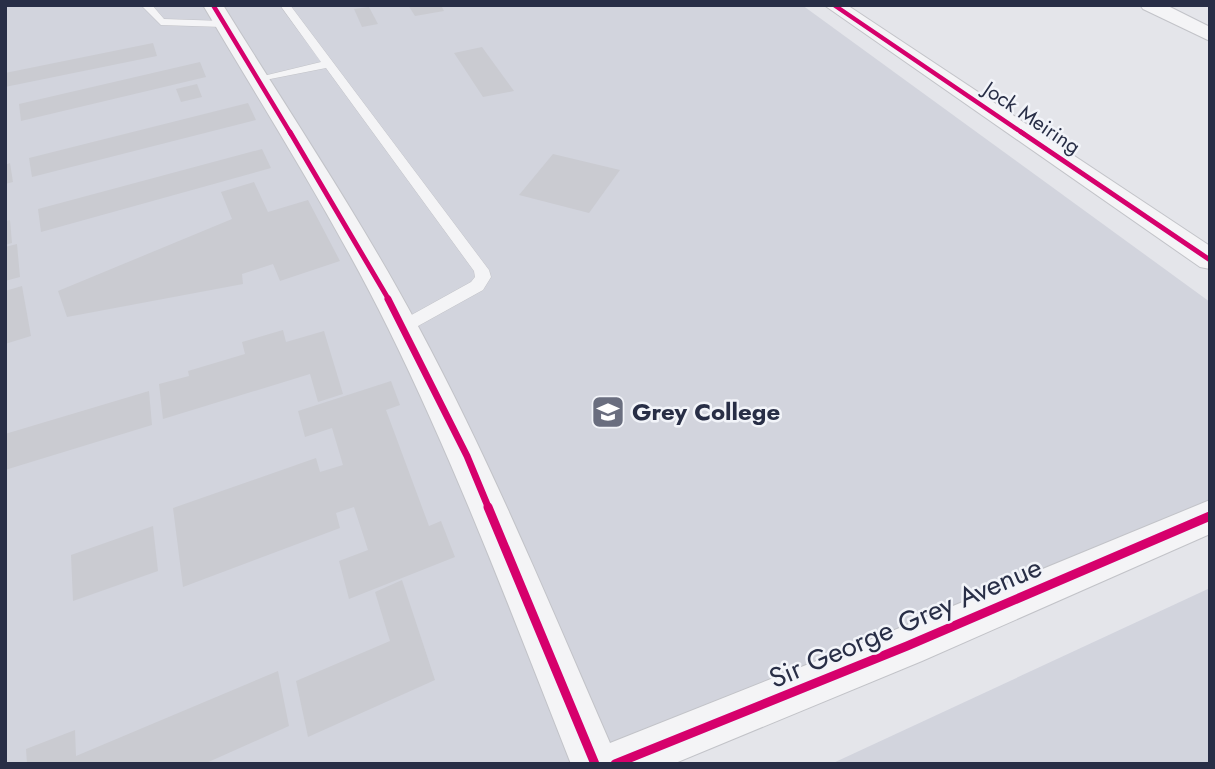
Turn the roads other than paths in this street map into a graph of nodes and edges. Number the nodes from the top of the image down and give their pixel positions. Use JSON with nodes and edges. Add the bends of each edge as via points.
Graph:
{"nodes":[{"id":1,"x":146,"y":5,"type":"edge"},
{"id":2,"x":285,"y":5,"type":"edge"},
{"id":3,"x":834,"y":5,"type":"edge"},
{"id":4,"x":1150,"y":5,"type":"edge"},
{"id":5,"x":218,"y":15,"type":"edge"},
{"id":6,"x":1210,"y":35,"type":"edge"},
{"id":7,"x":328,"y":64,"type":"junction"},
{"id":8,"x":259,"y":80,"type":"junction"},
{"id":9,"x":1210,"y":260,"type":"edge"},
{"id":10,"x":402,"y":327,"type":"junction"},
{"id":11,"x":1210,"y":516,"type":"edge"},
{"id":12,"x":595,"y":764,"type":"edge"},
{"id":13,"x":615,"y":764,"type":"edge"}],
"edges":[{"from":1,"to":5,"type":"lane","via":[[161,22]]},
{"from":2,"to":7,"type":"lane"},
{"from":3,"to":9,"type":"street","name":"Jock Meiring"},
{"from":4,"to":6,"type":"street"},
{"from":5,"to":8,"type":"street"},
{"from":7,"to":8,"type":"lane"},
{"from":7,"to":10,"type":"lane","via":[[481,270],[477,286]]},
{"from":8,"to":10,"type":"street"},
{"from":10,"to":12,"type":"street","via":[[467,456]]},
{"from":11,"to":13,"type":"street","name":"Sir George Grey Avenue"}]}
